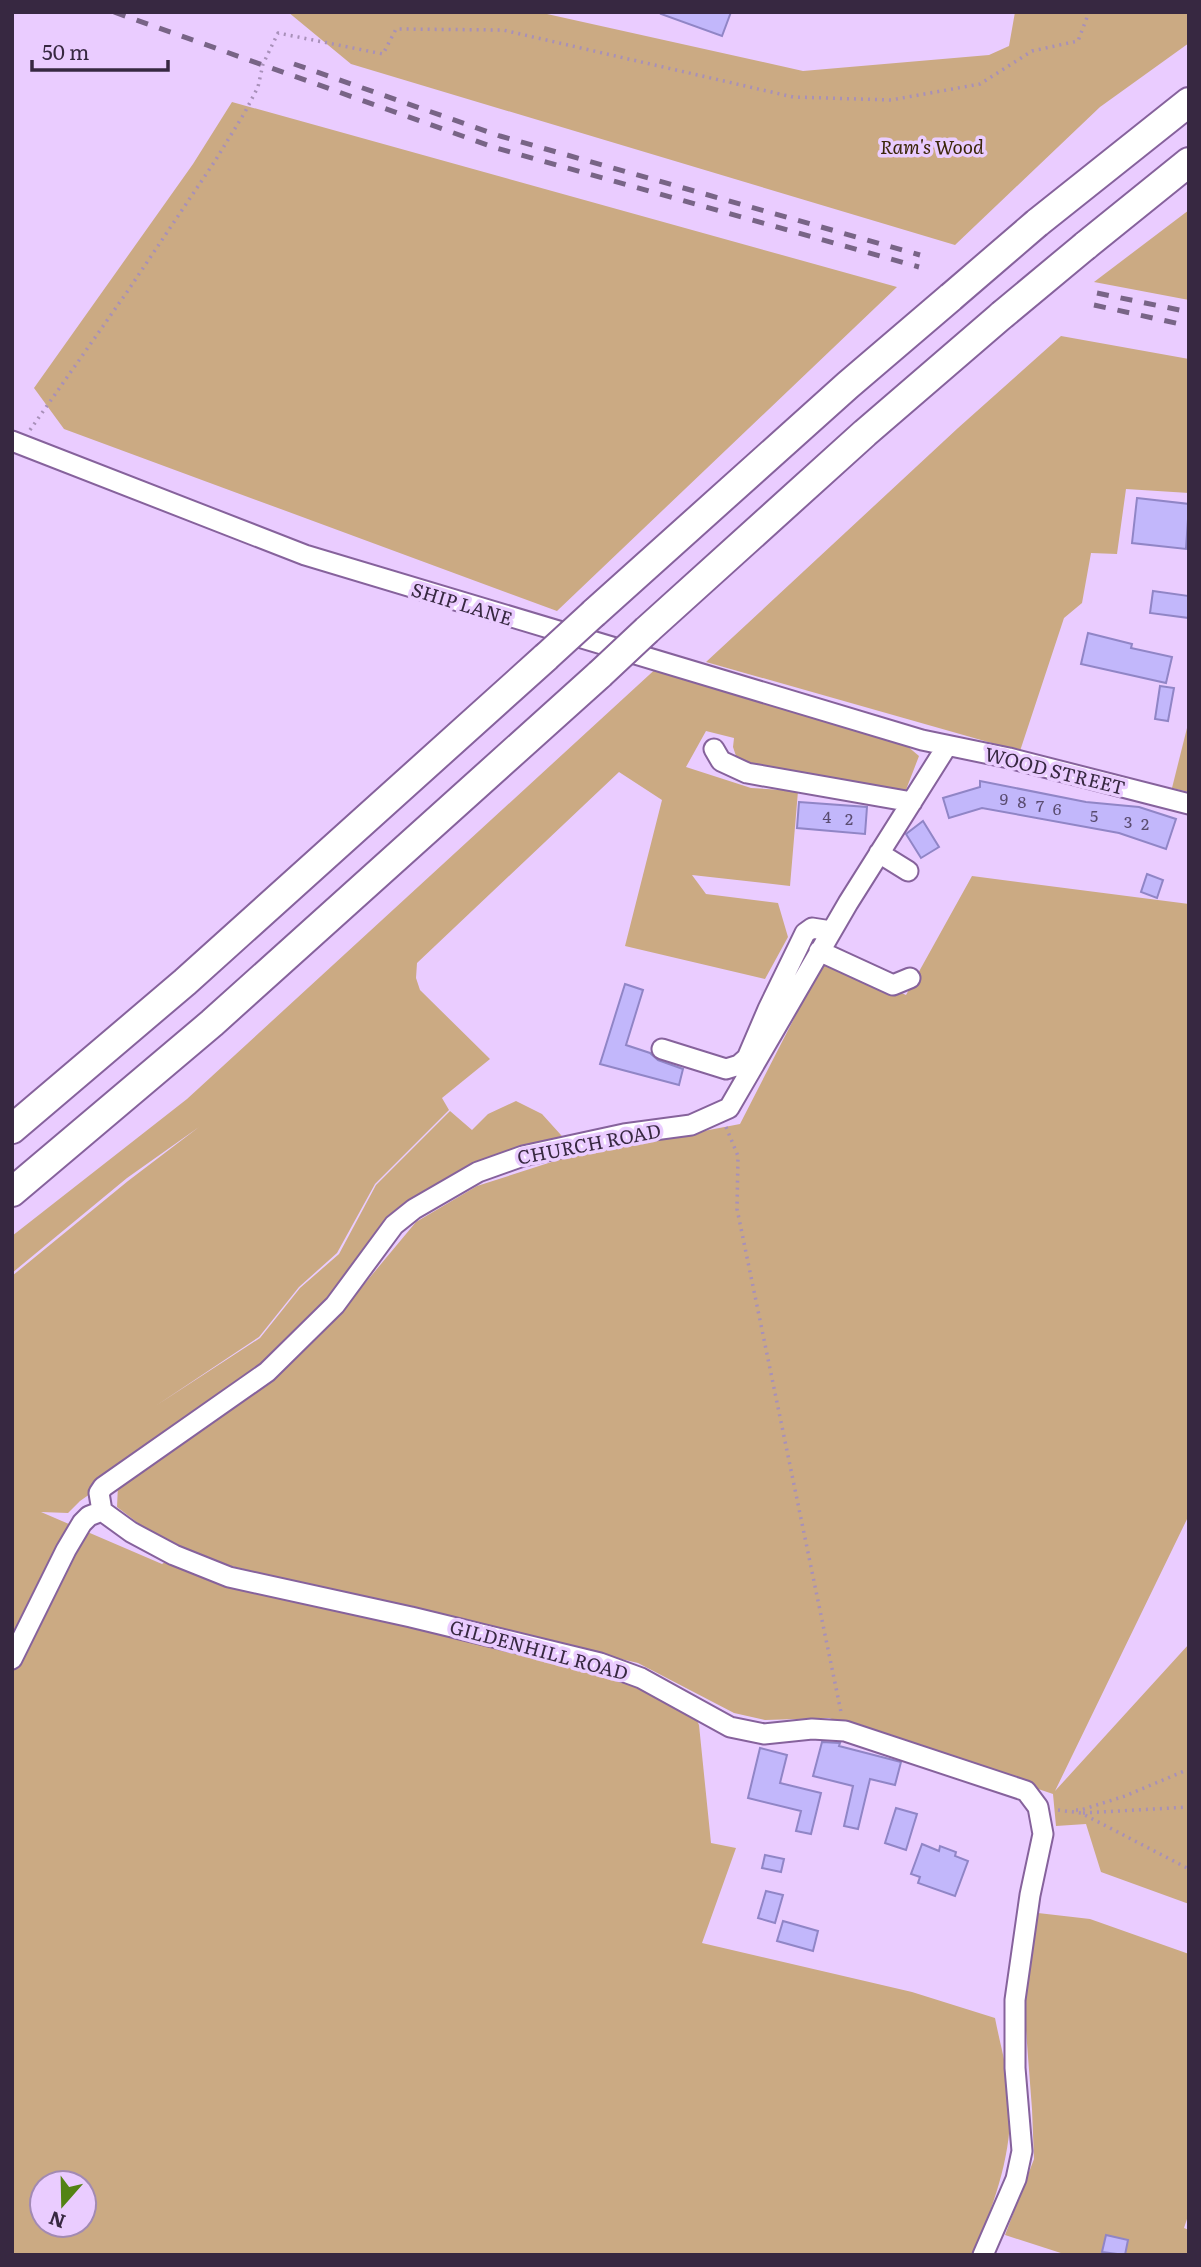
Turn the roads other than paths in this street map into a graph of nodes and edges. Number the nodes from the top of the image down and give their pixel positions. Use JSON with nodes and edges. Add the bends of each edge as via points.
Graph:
{"nodes":[{"id":1,"x":1189,"y":102,"type":"edge"},
{"id":2,"x":1189,"y":162,"type":"edge"},
{"id":3,"x":16,"y":442,"type":"edge"},
{"id":4,"x":922,"y":740,"type":"joint"},
{"id":5,"x":947,"y":746,"type":"junction"},
{"id":6,"x":714,"y":749,"type":"dead end"},
{"id":7,"x":912,"y":802,"type":"junction"},
{"id":8,"x":1189,"y":804,"type":"edge"},
{"id":9,"x":879,"y":853,"type":"junction"},
{"id":10,"x":908,"y":871,"type":"dead end"},
{"id":11,"x":831,"y":931,"type":"junction"},
{"id":12,"x":819,"y":951,"type":"junction"},
{"id":13,"x":910,"y":978,"type":"dead end"},
{"id":14,"x":662,"y":1049,"type":"dead end"},
{"id":15,"x":12,"y":1129,"type":"edge"},
{"id":16,"x":12,"y":1192,"type":"edge"},
{"id":17,"x":102,"y":1511,"type":"junction"},
{"id":18,"x":12,"y":1659,"type":"edge"},
{"id":19,"x":983,"y":2255,"type":"edge"}],
"edges":[{"from":1,"to":15,"type":"highway","bridge":true,"via":[[1037,223],[848,385],[185,982]]},
{"from":2,"to":16,"type":"highway","bridge":true,"via":[[866,433],[212,1023]]},
{"from":3,"to":4,"type":"street","name":"SHIP LANE","via":[[305,555]]},
{"from":4,"to":5,"type":"street","name":"WOOD STREET"},
{"from":5,"to":7,"type":"street"},
{"from":5,"to":8,"type":"street","name":"WOOD STREET"},
{"from":6,"to":7,"type":"street","via":[[721,761],[747,773]]},
{"from":7,"to":9,"type":"street"},
{"from":9,"to":10,"type":"street"},
{"from":9,"to":11,"type":"street"},
{"from":11,"to":12,"type":"street"},
{"from":11,"to":14,"type":"street","via":[[812,928],[805,933],[747,1058],[739,1065],[726,1069]]},
{"from":12,"to":13,"type":"street","via":[[893,985]]},
{"from":12,"to":17,"type":"street","name":"CHURCH ROAD","via":[[733,1102],[721,1113],[691,1125],[523,1156],[478,1172],[415,1209],[394,1225],[335,1304],[267,1372],[103,1487],[99,1493]]},
{"from":17,"to":18,"type":"street","via":[[82,1522]]},
{"from":17,"to":19,"type":"street","name":"GILDENHILL ROAD","via":[[174,1555],[229,1577],[600,1663],[641,1678],[730,1727],[764,1734],[845,1731],[1026,1791],[1038,1806],[1043,1834],[1015,2000],[1022,2151],[1016,2179]]}]}
